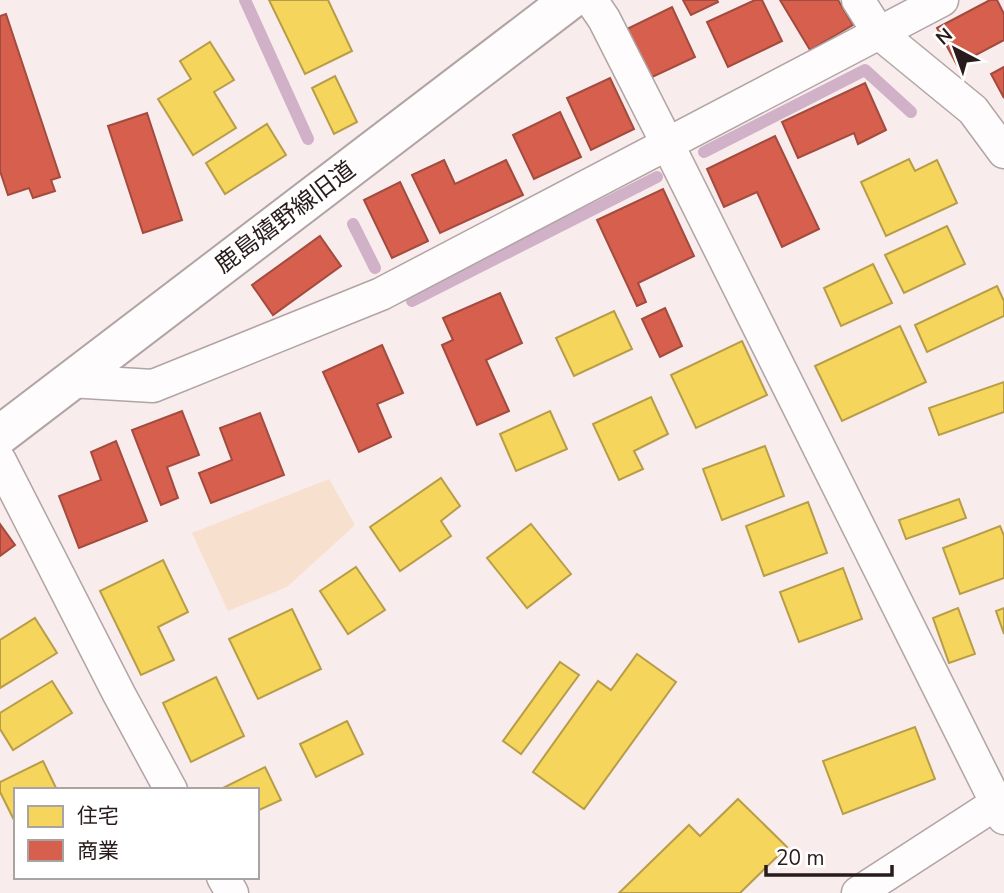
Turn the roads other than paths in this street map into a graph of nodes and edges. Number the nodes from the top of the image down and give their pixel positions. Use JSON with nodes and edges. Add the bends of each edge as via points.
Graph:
{"nodes":[{"id":1,"x":570,"y":0,"type":"edge"},
{"id":2,"x":591,"y":0,"type":"edge"},
{"id":3,"x":858,"y":0,"type":"edge"},
{"id":4,"x":942,"y":0,"type":"edge"},
{"id":5,"x":879,"y":33,"type":"junction"},
{"id":6,"x":667,"y":143,"type":"junction"},
{"id":7,"x":1004,"y":152,"type":"edge"},
{"id":8,"x":69,"y":382,"type":"junction"},
{"id":9,"x":0,"y":435,"type":"edge"},
{"id":10,"x":0,"y":461,"type":"edge"},
{"id":11,"x":170,"y":788,"type":"edge"},
{"id":12,"x":1000,"y":811,"type":"edge"},
{"id":13,"x":858,"y":893,"type":"edge"}],
"edges":[{"from":1,"to":8,"type":"street","name":"鹿島嬉野線旧道"},
{"from":2,"to":6,"type":"street"},
{"from":3,"to":5,"type":"street"},
{"from":4,"to":5,"type":"street"},
{"from":5,"to":6,"type":"street"},
{"from":5,"to":7,"type":"street","via":[[973,110]]},
{"from":6,"to":8,"type":"street","via":[[381,293],[153,386]]},
{"from":6,"to":12,"type":"street"},
{"from":8,"to":9,"type":"street","name":"鹿島嬉野線旧道"},
{"from":10,"to":11,"type":"street"},
{"from":12,"to":13,"type":"street"}]}
